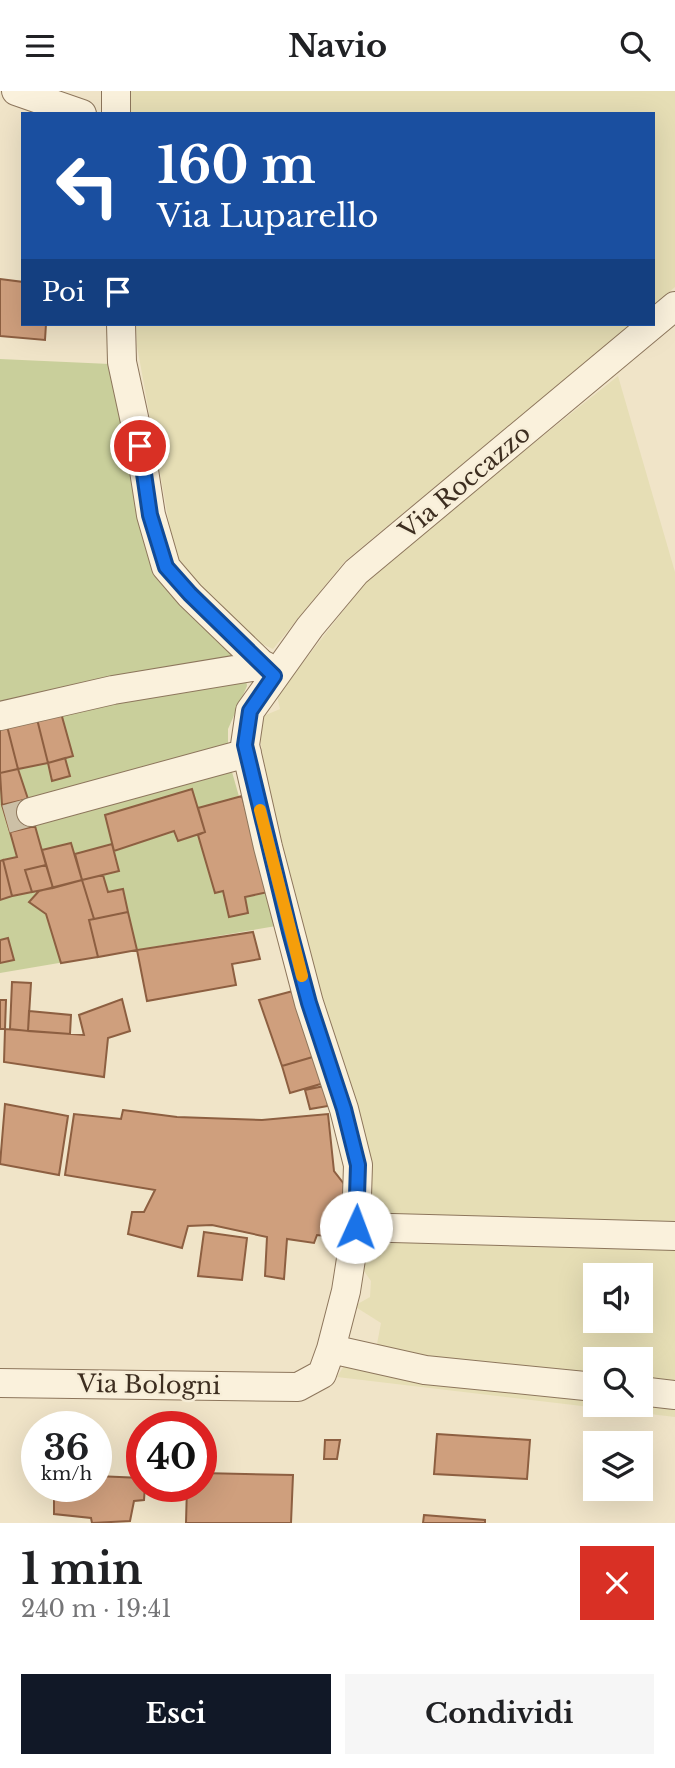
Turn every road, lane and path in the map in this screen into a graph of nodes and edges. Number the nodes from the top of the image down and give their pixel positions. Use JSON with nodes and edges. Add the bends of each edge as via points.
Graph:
{"nodes":[{"id":1,"x":16,"y":91,"type":"edge"},
{"id":2,"x":116,"y":91,"type":"edge"},
{"id":3,"x":76,"y":112,"type":"edge"},
{"id":4,"x":116,"y":112,"type":"edge"},
{"id":5,"x":675,"y":306,"type":"edge"},
{"id":6,"x":655,"y":323,"type":"edge"},
{"id":7,"x":121,"y":326,"type":"edge"},
{"id":8,"x":651,"y":326,"type":"edge"},
{"id":9,"x":269,"y":671,"type":"junction"},
{"id":10,"x":0,"y":716,"type":"edge"},
{"id":11,"x":247,"y":753,"type":"junction"},
{"id":12,"x":31,"y":812,"type":"tunnel mouth"},
{"id":13,"x":356,"y":1227,"type":"junction"},
{"id":14,"x":675,"y":1236,"type":"edge"},
{"id":15,"x":331,"y":1349,"type":"junction"},
{"id":16,"x":0,"y":1383,"type":"edge"},
{"id":17,"x":583,"y":1386,"type":"edge"},
{"id":18,"x":298,"y":1387,"type":"joint"},
{"id":19,"x":653,"y":1392,"type":"edge"},
{"id":20,"x":675,"y":1395,"type":"edge"}],
"edges":[{"from":1,"to":3,"type":"street"},
{"from":2,"to":4,"type":"street"},
{"from":5,"to":6,"type":"street","name":"Via Roccazzo"},
{"from":7,"to":9,"type":"street","via":[[121,362],[150,515],[166,567]]},
{"from":8,"to":9,"type":"street","name":"Via Roccazzo","via":[[356,572]]},
{"from":9,"to":10,"type":"street","via":[[113,690]]},
{"from":9,"to":11,"type":"street","name":"Via Roccazzo","via":[[250,711]]},
{"from":11,"to":12,"type":"street"},
{"from":11,"to":13,"type":"street","name":"Via Roccazzo","via":[[293,944],[358,1165]]},
{"from":13,"to":14,"type":"street"},
{"from":13,"to":15,"type":"street","name":"Via Roccazzo"},
{"from":15,"to":17,"type":"street","via":[[425,1370]]},
{"from":15,"to":18,"type":"street","name":"Via Roccazzo","via":[[322,1374]]},
{"from":16,"to":18,"type":"street","name":"Via Bologni"},
{"from":19,"to":20,"type":"street"}]}
